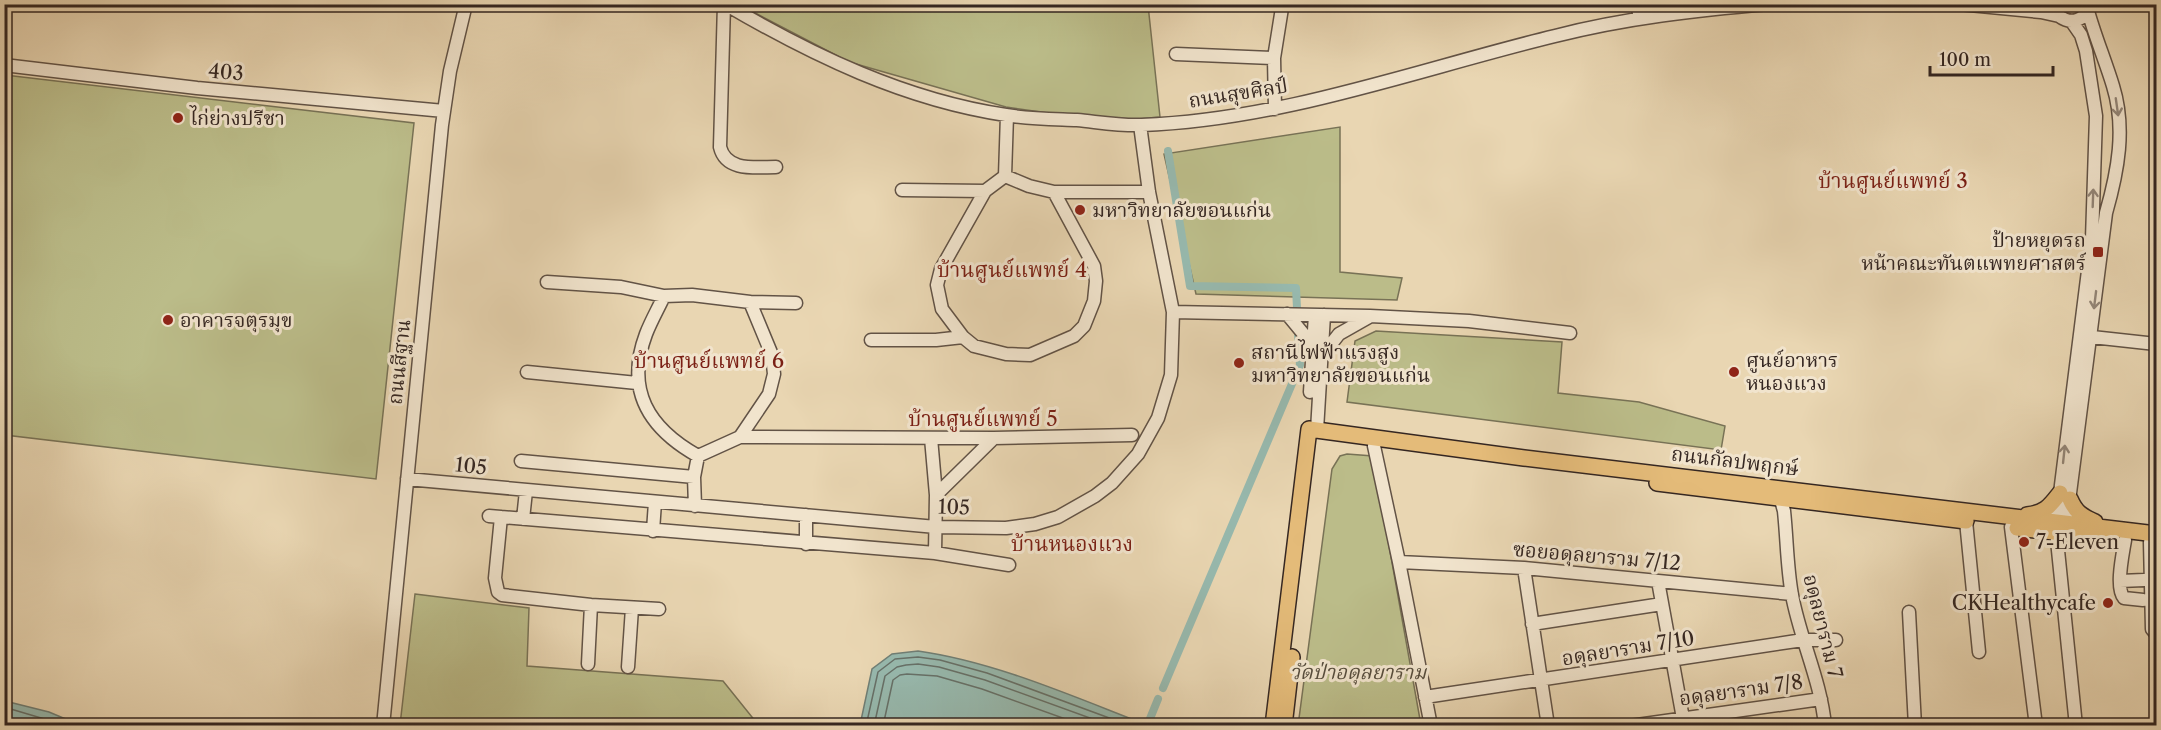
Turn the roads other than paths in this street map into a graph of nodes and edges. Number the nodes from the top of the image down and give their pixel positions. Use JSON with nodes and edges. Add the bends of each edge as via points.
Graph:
{"nodes":[{"id":1,"x":466,"y":4,"type":"edge"},
{"id":2,"x":724,"y":4,"type":"edge"},
{"id":3,"x":1637,"y":4,"type":"edge"},
{"id":4,"x":1769,"y":4,"type":"edge"},
{"id":5,"x":1959,"y":4,"type":"edge"},
{"id":6,"x":1984,"y":5,"type":"edge"},
{"id":7,"x":1280,"y":6,"type":"edge"},
{"id":8,"x":2089,"y":8,"type":"edge"},
{"id":9,"x":2056,"y":10,"type":"edge"},
{"id":10,"x":1640,"y":18,"type":"junction"},
{"id":11,"x":2072,"y":22,"type":"junction"},
{"id":12,"x":1176,"y":54,"type":"dead end"},
{"id":13,"x":1274,"y":58,"type":"junction"},
{"id":14,"x":4,"y":65,"type":"edge"},
{"id":15,"x":1275,"y":109,"type":"junction"},
{"id":16,"x":444,"y":111,"type":"junction"},
{"id":17,"x":1007,"y":115,"type":"junction"},
{"id":18,"x":1140,"y":125,"type":"junction"},
{"id":19,"x":776,"y":167,"type":"dead end"},
{"id":20,"x":1005,"y":176,"type":"junction"},
{"id":21,"x":902,"y":190,"type":"dead end"},
{"id":22,"x":985,"y":191,"type":"junction"},
{"id":23,"x":1053,"y":192,"type":"junction"},
{"id":24,"x":1149,"y":192,"type":"junction"},
{"id":25,"x":547,"y":282,"type":"dead end"},
{"id":26,"x":664,"y":296,"type":"junction"},
{"id":27,"x":750,"y":302,"type":"junction"},
{"id":28,"x":796,"y":303,"type":"dead end"},
{"id":29,"x":1173,"y":312,"type":"junction"},
{"id":30,"x":1287,"y":314,"type":"junction"},
{"id":31,"x":1319,"y":315,"type":"junction"},
{"id":32,"x":1370,"y":316,"type":"junction"},
{"id":33,"x":1569,"y":333,"type":"dead end"},
{"id":34,"x":963,"y":337,"type":"junction"},
{"id":35,"x":2085,"y":337,"type":"junction"},
{"id":36,"x":871,"y":340,"type":"dead end"},
{"id":37,"x":2157,"y":344,"type":"edge"},
{"id":38,"x":1316,"y":357,"type":"junction"},
{"id":39,"x":527,"y":372,"type":"dead end"},
{"id":40,"x":637,"y":382,"type":"junction"},
{"id":41,"x":1313,"y":434,"type":"junction"},
{"id":42,"x":1132,"y":435,"type":"dead end"},
{"id":43,"x":740,"y":437,"type":"junction"},
{"id":44,"x":931,"y":438,"type":"junction"},
{"id":45,"x":994,"y":438,"type":"junction"},
{"id":46,"x":1374,"y":446,"type":"junction"},
{"id":47,"x":698,"y":456,"type":"junction"},
{"id":48,"x":522,"y":461,"type":"dead end"},
{"id":49,"x":694,"y":477,"type":"junction"},
{"id":50,"x":407,"y":479,"type":"junction"},
{"id":51,"x":526,"y":491,"type":"junction"},
{"id":52,"x":936,"y":495,"type":"junction"},
{"id":53,"x":2065,"y":496,"type":"junction"},
{"id":54,"x":1781,"y":500,"type":"junction"},
{"id":55,"x":655,"y":502,"type":"junction"},
{"id":56,"x":695,"y":506,"type":"junction"},
{"id":57,"x":1988,"y":514,"type":"junction"},
{"id":58,"x":806,"y":515,"type":"junction"},
{"id":59,"x":523,"y":519,"type":"junction"},
{"id":60,"x":1966,"y":521,"type":"junction"},
{"id":61,"x":936,"y":527,"type":"junction"},
{"id":62,"x":2011,"y":527,"type":"junction"},
{"id":63,"x":2060,"y":528,"type":"junction"},
{"id":64,"x":2106,"y":528,"type":"junction"},
{"id":65,"x":653,"y":531,"type":"junction"},
{"id":66,"x":2154,"y":539,"type":"edge"},
{"id":67,"x":2125,"y":540,"type":"junction"},
{"id":68,"x":806,"y":544,"type":"junction"},
{"id":69,"x":935,"y":553,"type":"junction"},
{"id":70,"x":1399,"y":562,"type":"junction"},
{"id":71,"x":1009,"y":565,"type":"dead end"},
{"id":72,"x":1524,"y":568,"type":"junction"},
{"id":73,"x":2144,"y":580,"type":"dead end"},
{"id":74,"x":1658,"y":581,"type":"junction"},
{"id":75,"x":2120,"y":581,"type":"junction"},
{"id":76,"x":1792,"y":594,"type":"junction"},
{"id":77,"x":2143,"y":600,"type":"dead end"},
{"id":78,"x":1662,"y":604,"type":"junction"},
{"id":79,"x":591,"y":605,"type":"junction"},
{"id":80,"x":632,"y":608,"type":"junction"},
{"id":81,"x":658,"y":609,"type":"dead end"},
{"id":82,"x":1909,"y":612,"type":"dead end"},
{"id":83,"x":1533,"y":624,"type":"junction"},
{"id":84,"x":2157,"y":634,"type":"edge"},
{"id":85,"x":1803,"y":640,"type":"junction"},
{"id":86,"x":1836,"y":640,"type":"dead end"},
{"id":87,"x":1979,"y":652,"type":"dead end"},
{"id":88,"x":1672,"y":661,"type":"junction"},
{"id":89,"x":588,"y":664,"type":"dead end"},
{"id":90,"x":628,"y":667,"type":"dead end"},
{"id":91,"x":1541,"y":681,"type":"junction"},
{"id":92,"x":1425,"y":698,"type":"junction"},
{"id":93,"x":1821,"y":699,"type":"junction"},
{"id":94,"x":1684,"y":722,"type":"edge"},
{"id":95,"x":383,"y":726,"type":"edge"},
{"id":96,"x":1273,"y":726,"type":"edge"},
{"id":97,"x":1284,"y":726,"type":"edge"},
{"id":98,"x":1431,"y":726,"type":"edge"},
{"id":99,"x":1548,"y":726,"type":"edge"},
{"id":100,"x":1630,"y":726,"type":"edge"},
{"id":101,"x":1825,"y":726,"type":"edge"},
{"id":102,"x":1915,"y":726,"type":"edge"},
{"id":103,"x":2036,"y":726,"type":"edge"},
{"id":104,"x":2076,"y":726,"type":"edge"}],
"edges":[{"from":1,"to":16,"type":"street","name":"ถนนสีฐาน"},
{"from":2,"to":17,"type":"street","name":"ถนนสุขศิลป์","via":[[847,69],[940,101]]},
{"from":2,"to":19,"type":"street","via":[[722,154],[734,164]]},
{"from":3,"to":10,"type":"street"},
{"from":4,"to":10,"type":"street","name":"ถนนสุขศิลป์"},
{"from":5,"to":6,"type":"street"},
{"from":6,"to":9,"type":"street","via":[[2041,12]]},
{"from":7,"to":13,"type":"street"},
{"from":8,"to":11,"type":"street","via":[[2082,18]]},
{"from":8,"to":35,"type":"street","one_way":true,"via":[[2117,102],[2120,152]]},
{"from":9,"to":11,"type":"street"},
{"from":10,"to":15,"type":"street","name":"ถนนสุขศิลป์","via":[[1557,35]]},
{"from":35,"to":11,"type":"street","one_way":true,"via":[[2096,116],[2086,51]]},
{"from":12,"to":13,"type":"street"},
{"from":13,"to":15,"type":"street"},
{"from":14,"to":16,"type":"street","name":"403","via":[[208,90]]},
{"from":15,"to":18,"type":"street","name":"ถนนสุขศิลป์"},
{"from":16,"to":50,"type":"street","name":"ถนนสีฐาน"},
{"from":17,"to":18,"type":"street","name":"ถนนสุขศิลป์"},
{"from":17,"to":20,"type":"street"},
{"from":18,"to":24,"type":"street","name":"105"},
{"from":20,"to":22,"type":"street"},
{"from":20,"to":23,"type":"street"},
{"from":21,"to":22,"type":"street"},
{"from":22,"to":34,"type":"street","via":[[941,269],[937,285],[942,309]]},
{"from":23,"to":24,"type":"street"},
{"from":23,"to":34,"type":"street","via":[[1094,266],[1094,301],[1084,326],[1074,336],[1030,355],[974,346]]},
{"from":24,"to":29,"type":"street","name":"105"},
{"from":25,"to":26,"type":"street","via":[[621,287]]},
{"from":26,"to":27,"type":"street"},
{"from":26,"to":40,"type":"street","via":[[644,342]]},
{"from":27,"to":28,"type":"street"},
{"from":27,"to":43,"type":"street","via":[[772,355],[774,374],[770,394]]},
{"from":29,"to":30,"type":"street"},
{"from":29,"to":61,"type":"street","name":"105","via":[[1171,375],[1158,418],[1138,454],[1112,483],[1078,506],[1035,524],[1006,528]]},
{"from":30,"to":31,"type":"street"},
{"from":30,"to":38,"type":"street"},
{"from":31,"to":32,"type":"street"},
{"from":31,"to":38,"type":"street"},
{"from":32,"to":33,"type":"street","via":[[1469,321]]},
{"from":32,"to":38,"type":"street","via":[[1339,334]]},
{"from":34,"to":36,"type":"street"},
{"from":35,"to":37,"type":"street"},
{"from":35,"to":53,"type":"street","via":[[2067,425]]},
{"from":38,"to":41,"type":"street"},
{"from":39,"to":40,"type":"street"},
{"from":40,"to":47,"type":"street","via":[[642,403],[658,427]]},
{"from":41,"to":46,"type":"main road","name":"ถนนกัลปพฤกษ์"},
{"from":41,"to":57,"type":"main road","name":"ถนนกัลปพฤกษ์"},
{"from":41,"to":96,"type":"main road"},
{"from":41,"to":97,"type":"main road"},
{"from":42,"to":45,"type":"street"},
{"from":43,"to":44,"type":"street"},
{"from":43,"to":47,"type":"street"},
{"from":44,"to":45,"type":"street"},
{"from":44,"to":52,"type":"street"},
{"from":45,"to":52,"type":"street"},
{"from":46,"to":54,"type":"main road","name":"ถนนกัลปพฤกษ์"},
{"from":46,"to":70,"type":"street"},
{"from":47,"to":49,"type":"street"},
{"from":48,"to":49,"type":"street"},
{"from":49,"to":56,"type":"street"},
{"from":50,"to":51,"type":"street","name":"105"},
{"from":50,"to":95,"type":"street","name":"ถนนสีฐาน"},
{"from":51,"to":55,"type":"street","name":"105"},
{"from":51,"to":59,"type":"street"},
{"from":52,"to":61,"type":"street"},
{"from":53,"to":57,"type":"main road","via":[[2041,512]]},
{"from":53,"to":63,"type":"street"},
{"from":53,"to":64,"type":"main road","via":[[2082,517]]},
{"from":54,"to":60,"type":"main road","name":"ถนนกัลปพฤกษ์"},
{"from":54,"to":76,"type":"street","name":"อดุลยาราม 7"},
{"from":55,"to":56,"type":"street","name":"105"},
{"from":55,"to":65,"type":"street"},
{"from":56,"to":58,"type":"street","name":"105"},
{"from":57,"to":63,"type":"main road","name":"ถนนกัลปพฤกษ์"},
{"from":58,"to":61,"type":"street","name":"105"},
{"from":58,"to":68,"type":"street"},
{"from":59,"to":65,"type":"street"},
{"from":59,"to":79,"type":"street","via":[[495,516],[498,592],[508,597]]},
{"from":60,"to":62,"type":"main road","name":"ถนนกัลปพฤกษ์"},
{"from":60,"to":87,"type":"street"},
{"from":61,"to":69,"type":"street"},
{"from":62,"to":63,"type":"main road","name":"ถนนกัลปพฤกษ์"},
{"from":62,"to":103,"type":"street"},
{"from":63,"to":64,"type":"main road","name":"ถนนกัลปพฤกษ์"},
{"from":63,"to":67,"type":"main road","name":"ถนนกัลปพฤกษ์"},
{"from":63,"to":104,"type":"street"},
{"from":64,"to":66,"type":"main road","name":"ถนนกัลปพฤกษ์"},
{"from":65,"to":68,"type":"street"},
{"from":66,"to":67,"type":"main road","name":"ถนนกัลปพฤกษ์"},
{"from":66,"to":84,"type":"street","via":[[2152,629]]},
{"from":67,"to":75,"type":"street"},
{"from":68,"to":69,"type":"street"},
{"from":69,"to":71,"type":"street"},
{"from":70,"to":72,"type":"street","name":"ซอยอดุลยาราม 7/12"},
{"from":70,"to":92,"type":"street"},
{"from":72,"to":74,"type":"street","name":"ซอยอดุลยาราม 7/12"},
{"from":72,"to":83,"type":"street"},
{"from":73,"to":75,"type":"street"},
{"from":74,"to":76,"type":"street","name":"ซอยอดุลยาราม 7/12"},
{"from":74,"to":78,"type":"street"},
{"from":75,"to":77,"type":"street","via":[[2122,598]]},
{"from":76,"to":85,"type":"street","name":"อดุลยาราม 7"},
{"from":78,"to":83,"type":"street"},
{"from":78,"to":88,"type":"street"},
{"from":79,"to":80,"type":"street"},
{"from":79,"to":89,"type":"street"},
{"from":80,"to":81,"type":"street"},
{"from":80,"to":90,"type":"street"},
{"from":82,"to":102,"type":"street"},
{"from":83,"to":91,"type":"street"},
{"from":85,"to":86,"type":"street","name":"อดุลยาราม 7/10"},
{"from":85,"to":88,"type":"street","name":"อดุลยาราม 7/10"},
{"from":85,"to":93,"type":"street","name":"อดุลยาราม 7"},
{"from":88,"to":91,"type":"street","name":"อดุลยาราม 7/10"},
{"from":88,"to":94,"type":"street"},
{"from":91,"to":92,"type":"street","name":"อดุลยาราม 7/10"},
{"from":91,"to":99,"type":"street"},
{"from":92,"to":98,"type":"street"},
{"from":93,"to":94,"type":"street","name":"อดุลยาราม 7/8"},
{"from":93,"to":101,"type":"street","name":"อดุลยาราม 7"},
{"from":94,"to":100,"type":"street","name":"อดุลยาราม 7/8"}]}
